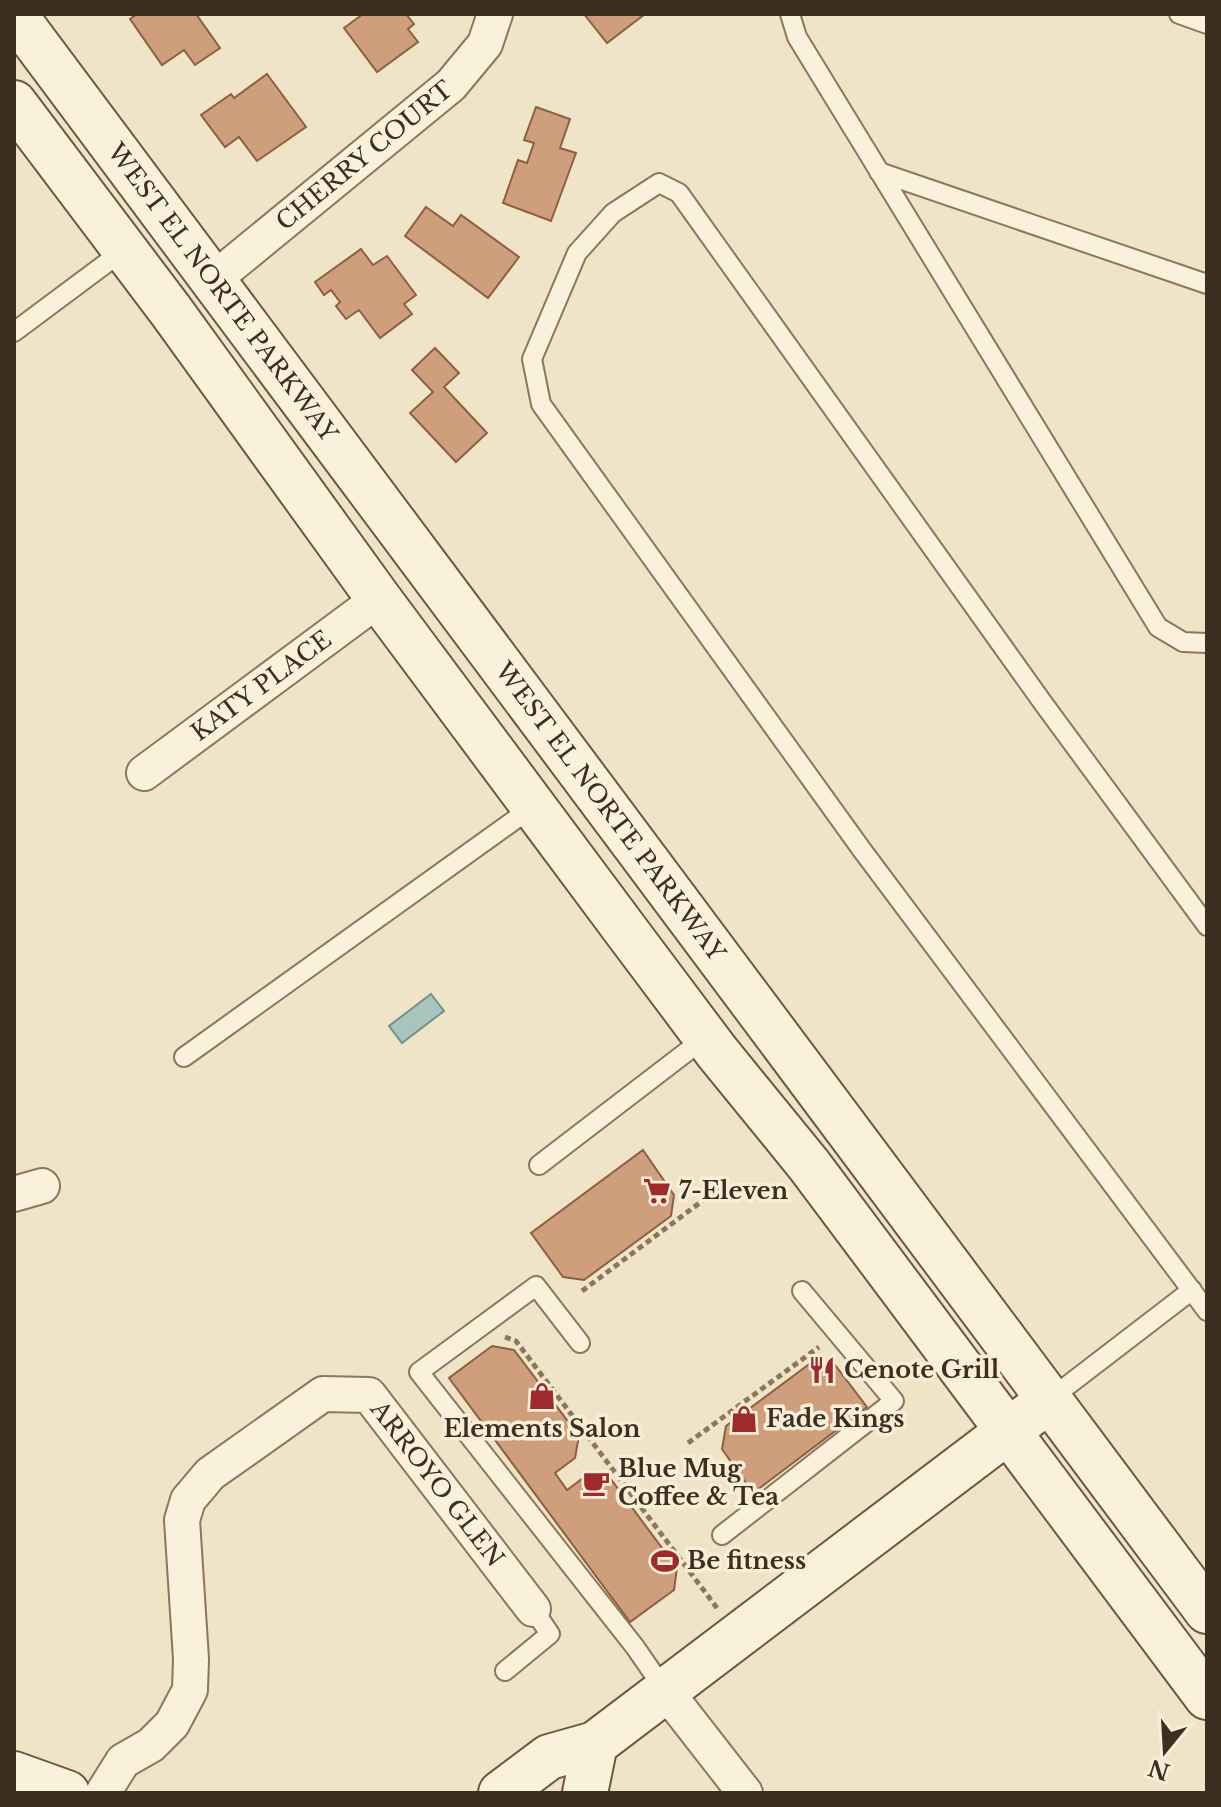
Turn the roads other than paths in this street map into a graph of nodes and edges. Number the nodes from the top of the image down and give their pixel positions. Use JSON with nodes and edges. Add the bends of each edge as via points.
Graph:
{"nodes":[{"id":1,"x":14,"y":14,"type":"edge"},
{"id":2,"x":495,"y":14,"type":"edge"},
{"id":3,"x":790,"y":14,"type":"edge"},
{"id":4,"x":1179,"y":14,"type":"edge"},
{"id":5,"x":1207,"y":24,"type":"edge"},
{"id":6,"x":14,"y":103,"type":"edge"},
{"id":7,"x":879,"y":172,"type":"junction"},
{"id":8,"x":125,"y":250,"type":"junction"},
{"id":9,"x":213,"y":280,"type":"junction"},
{"id":10,"x":1207,"y":284,"type":"edge"},
{"id":11,"x":14,"y":332,"type":"edge"},
{"id":12,"x":379,"y":599,"type":"junction"},
{"id":13,"x":1207,"y":643,"type":"edge"},
{"id":14,"x":144,"y":773,"type":"dead end"},
{"id":15,"x":534,"y":806,"type":"junction"},
{"id":16,"x":1207,"y":926,"type":"edge"},
{"id":17,"x":706,"y":1037,"type":"junction"},
{"id":18,"x":184,"y":1057,"type":"dead end"},
{"id":19,"x":539,"y":1165,"type":"dead end"},
{"id":20,"x":1192,"y":1290,"type":"junction"},
{"id":21,"x":802,"y":1291,"type":"dead end"},
{"id":22,"x":1207,"y":1311,"type":"edge"},
{"id":23,"x":580,"y":1343,"type":"dead end"},
{"id":24,"x":1050,"y":1399,"type":"junction"},
{"id":25,"x":1008,"y":1431,"type":"junction"},
{"id":26,"x":722,"y":1535,"type":"dead end"},
{"id":27,"x":533,"y":1609,"type":"joint"},
{"id":28,"x":1207,"y":1611,"type":"edge"},
{"id":29,"x":505,"y":1671,"type":"dead end"},
{"id":30,"x":664,"y":1689,"type":"junction"},
{"id":31,"x":1207,"y":1697,"type":"edge"},
{"id":32,"x":595,"y":1744,"type":"junction"},
{"id":33,"x":151,"y":1745,"type":"junction"},
{"id":34,"x":14,"y":1774,"type":"edge"},
{"id":35,"x":67,"y":1793,"type":"edge"},
{"id":36,"x":103,"y":1793,"type":"edge"},
{"id":37,"x":130,"y":1793,"type":"edge"},
{"id":38,"x":501,"y":1793,"type":"edge"},
{"id":39,"x":585,"y":1793,"type":"edge"},
{"id":40,"x":745,"y":1793,"type":"edge"}],
"edges":[{"from":1,"to":9,"type":"main road","name":"WEST EL NORTE PARKWAY"},
{"from":2,"to":9,"type":"street","name":"CHERRY COURT","via":[[485,44],[451,85]]},
{"from":3,"to":7,"type":"lane","via":[[797,37]]},
{"from":4,"to":5,"type":"lane"},
{"from":6,"to":8,"type":"main road"},
{"from":7,"to":10,"type":"lane"},
{"from":7,"to":13,"type":"lane","via":[[1158,627],[1183,642]]},
{"from":8,"to":11,"type":"lane"},
{"from":8,"to":12,"type":"main road"},
{"from":9,"to":24,"type":"main road","name":"WEST EL NORTE PARKWAY"},
{"from":12,"to":14,"type":"street","name":"KATY PLACE"},
{"from":12,"to":15,"type":"main road"},
{"from":15,"to":17,"type":"main road"},
{"from":15,"to":18,"type":"lane"},
{"from":16,"to":20,"type":"lane","via":[[679,193],[659,183],[613,213],[577,253],[532,359],[541,404],[862,850]]},
{"from":17,"to":19,"type":"lane"},
{"from":17,"to":25,"type":"main road"},
{"from":20,"to":22,"type":"lane"},
{"from":20,"to":24,"type":"lane"},
{"from":21,"to":26,"type":"lane","via":[[894,1401]]},
{"from":23,"to":30,"type":"lane","via":[[536,1286],[419,1372]]},
{"from":24,"to":25,"type":"main road"},
{"from":24,"to":28,"type":"main road","name":"WEST EL NORTE PARKWAY"},
{"from":25,"to":30,"type":"main road"},
{"from":25,"to":31,"type":"main road"},
{"from":27,"to":29,"type":"lane","via":[[550,1634]]},
{"from":27,"to":33,"type":"street","name":"ARROYO GLEN","via":[[369,1395],[323,1394],[210,1474],[188,1500],[182,1520],[190,1690],[172,1724]]},
{"from":30,"to":32,"type":"main road"},
{"from":30,"to":40,"type":"street"},
{"from":32,"to":38,"type":"main road","via":[[549,1757]]},
{"from":32,"to":39,"type":"main road"},
{"from":33,"to":36,"type":"street","name":"ARROYO GLEN","via":[[123,1761]]},
{"from":33,"to":37,"type":"street","name":"ARROYO GLEN"},
{"from":34,"to":35,"type":"main road"}]}
